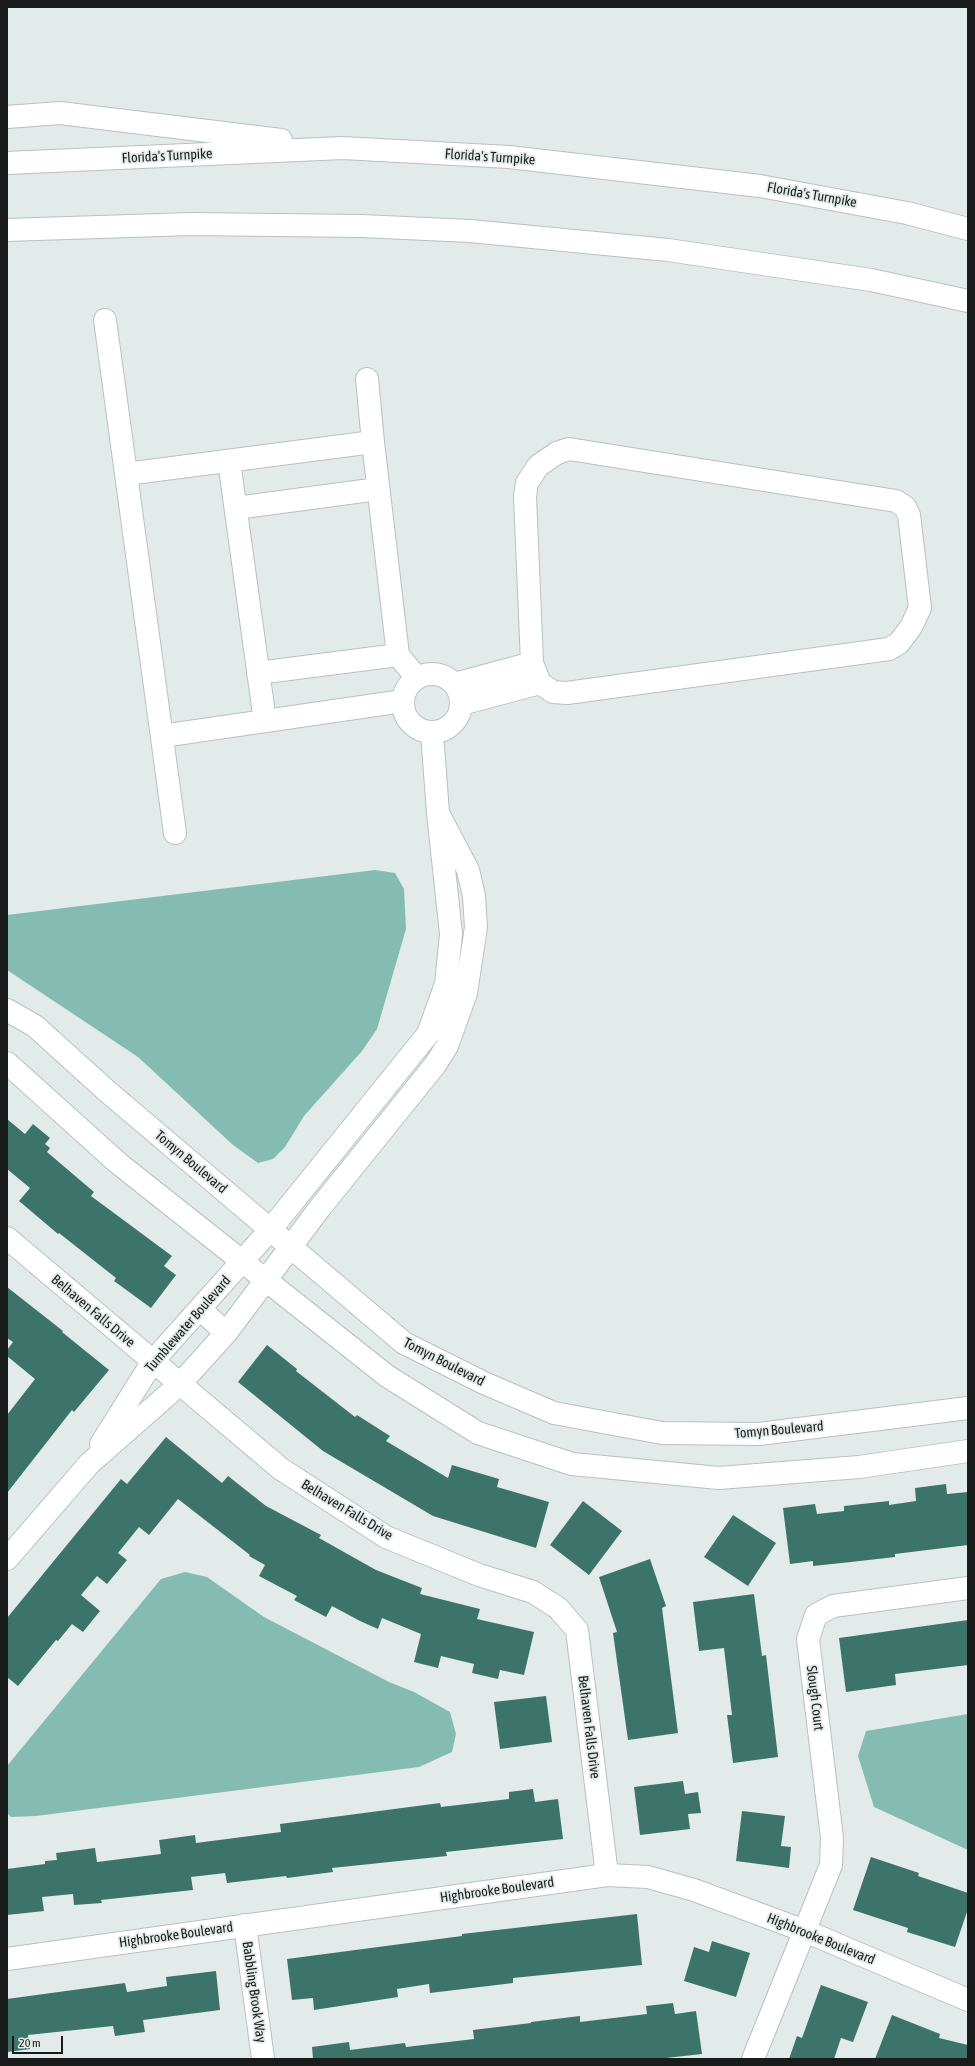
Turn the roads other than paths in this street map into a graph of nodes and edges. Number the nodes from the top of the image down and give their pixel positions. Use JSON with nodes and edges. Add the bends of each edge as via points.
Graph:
{"nodes":[{"id":1,"x":7,"y":117,"type":"edge"},
{"id":2,"x":343,"y":148,"type":"junction"},
{"id":3,"x":7,"y":163,"type":"edge"},
{"id":4,"x":968,"y":229,"type":"edge"},
{"id":5,"x":7,"y":230,"type":"edge"},
{"id":6,"x":968,"y":301,"type":"edge"},
{"id":7,"x":105,"y":320,"type":"dead end"},
{"id":8,"x":367,"y":379,"type":"dead end"},
{"id":9,"x":372,"y":442,"type":"junction"},
{"id":10,"x":229,"y":461,"type":"junction"},
{"id":11,"x":126,"y":474,"type":"junction"},
{"id":12,"x":378,"y":489,"type":"junction"},
{"id":13,"x":236,"y":508,"type":"junction"},
{"id":14,"x":398,"y":655,"type":"junction"},
{"id":15,"x":258,"y":673,"type":"junction"},
{"id":16,"x":536,"y":673,"type":"junction"},
{"id":17,"x":417,"y":678,"type":"junction"},
{"id":18,"x":457,"y":694,"type":"junction"},
{"id":19,"x":403,"y":701,"type":"junction"},
{"id":20,"x":264,"y":721,"type":"junction"},
{"id":21,"x":432,"y":733,"type":"junction"},
{"id":22,"x":162,"y":736,"type":"junction"},
{"id":23,"x":438,"y":813,"type":"junction"},
{"id":24,"x":175,"y":833,"type":"dead end"},
{"id":25,"x":7,"y":1010,"type":"edge"},
{"id":26,"x":428,"y":1034,"type":"junction"},
{"id":27,"x":447,"y":1046,"type":"junction"},
{"id":28,"x":7,"y":1063,"type":"edge"},
{"id":29,"x":270,"y":1230,"type":"junction"},
{"id":30,"x":7,"y":1238,"type":"edge"},
{"id":31,"x":292,"y":1248,"type":"junction"},
{"id":32,"x":242,"y":1261,"type":"junction"},
{"id":33,"x":267,"y":1280,"type":"junction"},
{"id":34,"x":200,"y":1309,"type":"junction"},
{"id":35,"x":226,"y":1333,"type":"junction"},
{"id":36,"x":153,"y":1361,"type":"junction"},
{"id":37,"x":180,"y":1384,"type":"junction"},
{"id":38,"x":968,"y":1408,"type":"edge"},
{"id":39,"x":968,"y":1451,"type":"edge"},
{"id":40,"x":89,"y":1464,"type":"junction"},
{"id":41,"x":7,"y":1559,"type":"edge"},
{"id":42,"x":968,"y":1588,"type":"edge"},
{"id":43,"x":608,"y":1875,"type":"junction"},
{"id":44,"x":245,"y":1925,"type":"junction"},
{"id":45,"x":805,"y":1931,"type":"junction"},
{"id":46,"x":7,"y":1958,"type":"edge"},
{"id":47,"x":968,"y":2000,"type":"edge"},
{"id":48,"x":263,"y":2059,"type":"edge"},
{"id":49,"x":753,"y":2059,"type":"edge"}],
"edges":[{"from":1,"to":2,"type":"main road","via":[[60,113]]},
{"from":2,"to":3,"type":"main road","name":"Florida's Turnpike"},
{"from":2,"to":4,"type":"main road","name":"Florida's Turnpike","via":[[509,157],[760,186],[907,212]]},
{"from":5,"to":6,"type":"main road","via":[[191,224],[362,226],[470,231],[668,250],[871,280]]},
{"from":7,"to":11,"type":"main road"},
{"from":8,"to":9,"type":"main road"},
{"from":9,"to":10,"type":"main road"},
{"from":9,"to":12,"type":"main road"},
{"from":10,"to":11,"type":"main road"},
{"from":10,"to":13,"type":"main road"},
{"from":11,"to":22,"type":"main road"},
{"from":12,"to":13,"type":"main road"},
{"from":12,"to":14,"type":"main road"},
{"from":13,"to":15,"type":"main road"},
{"from":14,"to":15,"type":"main road"},
{"from":14,"to":17,"type":"main road"},
{"from":15,"to":20,"type":"main road"},
{"from":16,"to":16,"type":"main road","via":[[553,692],[567,693],[889,649],[899,643],[911,627],[920,608],[910,515],[905,507],[896,501],[579,450],[569,449],[557,453],[538,466],[527,483],[525,496]]},
{"from":16,"to":18,"type":"main road"},
{"from":17,"to":18,"type":"main road","via":[[436,674],[445,677]]},
{"from":17,"to":19,"type":"main road","via":[[405,692]]},
{"from":18,"to":21,"type":"main road","via":[[457,718],[451,726]]},
{"from":19,"to":20,"type":"main road"},
{"from":19,"to":21,"type":"main road","via":[[405,715],[414,727]]},
{"from":20,"to":22,"type":"main road"},
{"from":21,"to":23,"type":"main road","name":"Tumblewater Boulevard"},
{"from":22,"to":24,"type":"main road"},
{"from":23,"to":26,"type":"main road","name":"Tumblewater Boulevard","via":[[451,934],[446,984]]},
{"from":23,"to":27,"type":"main road","name":"Tumblewater Boulevard","via":[[468,870],[474,896],[476,927],[466,993]]},
{"from":25,"to":29,"type":"main road","name":"Tomyn Boulevard","via":[[35,1026]]},
{"from":26,"to":27,"type":"main road"},
{"from":26,"to":29,"type":"main road","name":"Tumblewater Boulevard"},
{"from":27,"to":31,"type":"main road","name":"Tumblewater Boulevard","via":[[435,1065],[319,1209]]},
{"from":28,"to":32,"type":"main road","via":[[118,1163]]},
{"from":29,"to":31,"type":"main road","name":"Tomyn Boulevard"},
{"from":29,"to":32,"type":"main road","name":"Tumblewater Boulevard"},
{"from":30,"to":36,"type":"main road","name":"Belhaven Falls Drive"},
{"from":31,"to":33,"type":"main road","name":"Tumblewater Boulevard"},
{"from":31,"to":38,"type":"main road","name":"Tomyn Boulevard","via":[[404,1343],[484,1383],[554,1413],[662,1433],[759,1434]]},
{"from":32,"to":33,"type":"main road"},
{"from":32,"to":34,"type":"main road","name":"Tumblewater Boulevard"},
{"from":33,"to":35,"type":"main road","name":"Tumblewater Boulevard"},
{"from":33,"to":39,"type":"main road","via":[[387,1376],[478,1433],[572,1464],[719,1478],[859,1467]]},
{"from":34,"to":35,"type":"main road"},
{"from":34,"to":36,"type":"main road","name":"Tumblewater Boulevard"},
{"from":35,"to":37,"type":"main road","name":"Tumblewater Boulevard"},
{"from":36,"to":37,"type":"main road","name":"Belhaven Falls Drive"},
{"from":36,"to":40,"type":"main road","name":"Tumblewater Boulevard"},
{"from":37,"to":40,"type":"main road","name":"Tumblewater Boulevard"},
{"from":37,"to":43,"type":"main road","name":"Belhaven Falls Drive","via":[[281,1470],[386,1537],[532,1592],[558,1608],[577,1630]]},
{"from":40,"to":41,"type":"main road","name":"Tumblewater Boulevard"},
{"from":42,"to":45,"type":"main road","name":"Slough Court","via":[[833,1606],[816,1615],[808,1639],[832,1838],[831,1865]]},
{"from":43,"to":44,"type":"main road","name":"Highbrooke Boulevard"},
{"from":43,"to":45,"type":"main road","name":"Highbrooke Boulevard","via":[[648,1877],[694,1890]]},
{"from":44,"to":46,"type":"main road","name":"Highbrooke Boulevard"},
{"from":44,"to":48,"type":"main road","name":"Babbling Brook Way"},
{"from":45,"to":47,"type":"main road","name":"Highbrooke Boulevard"},
{"from":45,"to":49,"type":"main road","name":"Slough Court"}]}
